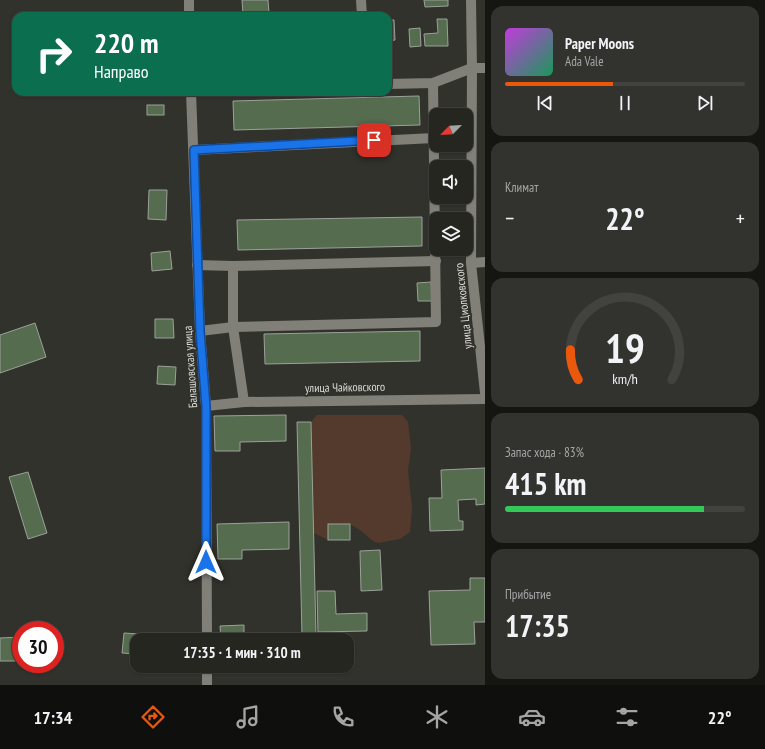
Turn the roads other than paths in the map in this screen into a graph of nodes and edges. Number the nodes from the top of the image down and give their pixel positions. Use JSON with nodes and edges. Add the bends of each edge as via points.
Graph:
{"nodes":[{"id":1,"x":189,"y":0,"type":"edge"},
{"id":2,"x":362,"y":0,"type":"edge"},
{"id":3,"x":471,"y":0,"type":"edge"},
{"id":4,"x":189,"y":12,"type":"edge"},
{"id":5,"x":362,"y":12,"type":"edge"},
{"id":6,"x":472,"y":68,"type":"junction"},
{"id":7,"x":485,"y":68,"type":"edge"},
{"id":8,"x":433,"y":83,"type":"junction"},
{"id":9,"x":392,"y":84,"type":"edge"},
{"id":10,"x":191,"y":96,"type":"edge"},
{"id":11,"x":433,"y":108,"type":"edge"},
{"id":12,"x":429,"y":138,"type":"edge"},
{"id":13,"x":194,"y":150,"type":"junction"},
{"id":14,"x":434,"y":152,"type":"edge"},
{"id":15,"x":436,"y":261,"type":"junction"},
{"id":16,"x":485,"y":262,"type":"edge"},
{"id":17,"x":471,"y":263,"type":"junction"},
{"id":18,"x":197,"y":265,"type":"junction"},
{"id":19,"x":233,"y":266,"type":"junction"},
{"id":20,"x":233,"y":327,"type":"junction"},
{"id":21,"x":200,"y":331,"type":"junction"},
{"id":22,"x":485,"y":393,"type":"edge"},
{"id":23,"x":485,"y":399,"type":"edge"},
{"id":24,"x":244,"y":402,"type":"junction"},
{"id":25,"x":206,"y":406,"type":"junction"},
{"id":26,"x":207,"y":633,"type":"edge"},
{"id":27,"x":207,"y":673,"type":"edge"},
{"id":28,"x":207,"y":685,"type":"edge"}],
"edges":[{"from":1,"to":4,"type":"street"},
{"from":2,"to":5,"type":"street"},
{"from":3,"to":6,"type":"street","name":"улица Циолковского"},
{"from":6,"to":7,"type":"street"},
{"from":6,"to":8,"type":"street"},
{"from":6,"to":17,"type":"street","name":"улица Циолковского"},
{"from":8,"to":9,"type":"street"},
{"from":8,"to":11,"type":"street"},
{"from":10,"to":13,"type":"street","name":"Балашовская улица"},
{"from":12,"to":13,"type":"street"},
{"from":13,"to":18,"type":"street","name":"Балашовская улица"},
{"from":14,"to":15,"type":"street"},
{"from":15,"to":19,"type":"street"},
{"from":15,"to":20,"type":"street","via":[[436,322]]},
{"from":16,"to":17,"type":"street"},
{"from":17,"to":22,"type":"street","name":"улица Циолковского"},
{"from":18,"to":19,"type":"street"},
{"from":18,"to":21,"type":"street","name":"Балашовская улица"},
{"from":19,"to":20,"type":"street"},
{"from":20,"to":21,"type":"street"},
{"from":20,"to":24,"type":"street"},
{"from":21,"to":25,"type":"street","name":"Балашовская улица"},
{"from":23,"to":24,"type":"street","name":"улица Чайковского"},
{"from":24,"to":25,"type":"street","name":"улица Чайковского"},
{"from":25,"to":26,"type":"street","name":"Балашовская улица"},
{"from":27,"to":28,"type":"street"}]}
